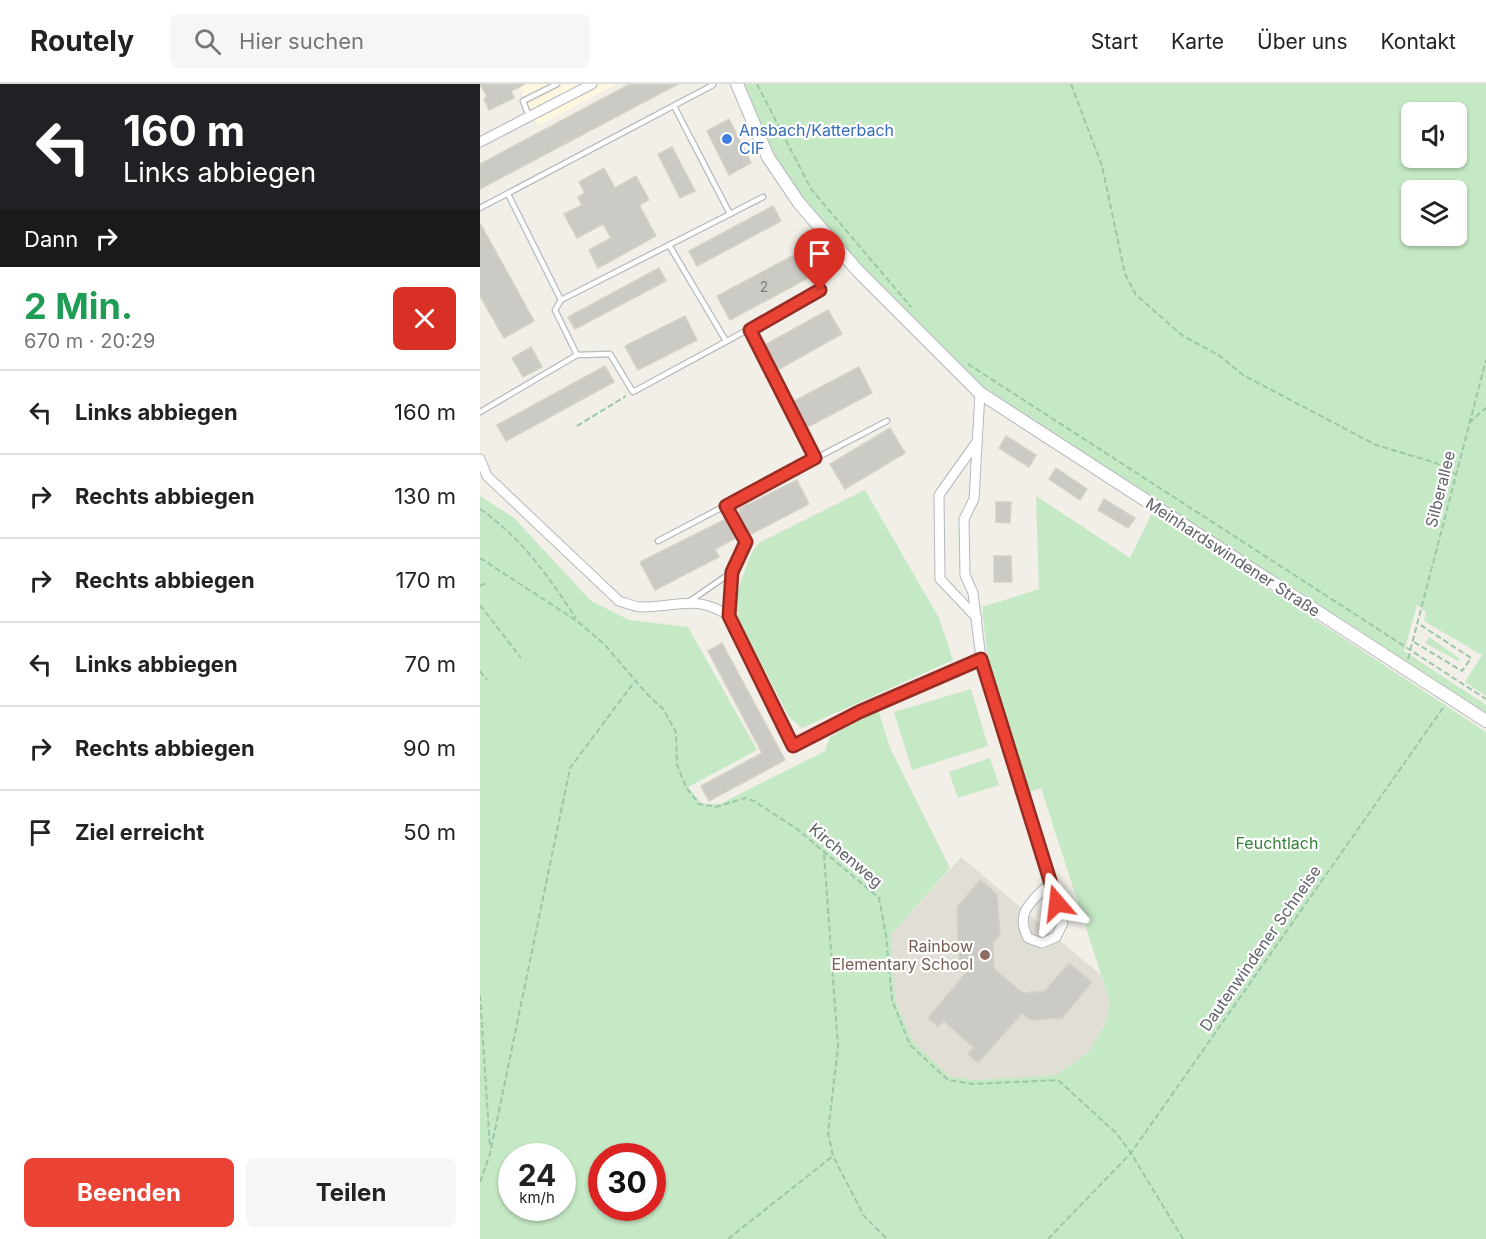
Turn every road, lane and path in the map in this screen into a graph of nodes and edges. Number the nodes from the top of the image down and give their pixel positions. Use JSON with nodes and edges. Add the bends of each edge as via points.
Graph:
{"nodes":[{"id":1,"x":556,"y":84,"type":"edge"},
{"id":2,"x":592,"y":84,"type":"edge"},
{"id":3,"x":737,"y":84,"type":"edge"},
{"id":4,"x":757,"y":84,"type":"edge"},
{"id":5,"x":1071,"y":84,"type":"edge"},
{"id":6,"x":713,"y":85,"type":"edge"},
{"id":7,"x":674,"y":106,"type":"junction"},
{"id":8,"x":530,"y":116,"type":"junction"},
{"id":9,"x":480,"y":142,"type":"edge"},
{"id":10,"x":508,"y":194,"type":"junction"},
{"id":11,"x":763,"y":197,"type":"dead end"},
{"id":12,"x":480,"y":208,"type":"edge"},
{"id":13,"x":730,"y":214,"type":"junction"},
{"id":14,"x":669,"y":245,"type":"junction"},
{"id":15,"x":820,"y":290,"type":"dead end"},
{"id":16,"x":561,"y":300,"type":"junction"},
{"id":17,"x":917,"y":314,"type":"dead end"},
{"id":18,"x":750,"y":330,"type":"junction"},
{"id":19,"x":726,"y":340,"type":"junction"},
{"id":20,"x":578,"y":355,"type":"junction"},
{"id":21,"x":1486,"y":360,"type":"edge"},
{"id":22,"x":965,"y":361,"type":"dead end"},
{"id":23,"x":633,"y":392,"type":"junction"},
{"id":24,"x":980,"y":393,"type":"junction"},
{"id":25,"x":1486,"y":408,"type":"edge"},
{"id":26,"x":480,"y":412,"type":"edge"},
{"id":27,"x":887,"y":421,"type":"dead end"},
{"id":28,"x":1469,"y":423,"type":"junction"},
{"id":29,"x":577,"y":426,"type":"dead end"},
{"id":30,"x":976,"y":443,"type":"junction"},
{"id":31,"x":815,"y":458,"type":"junction"},
{"id":32,"x":480,"y":459,"type":"edge"},
{"id":33,"x":1455,"y":474,"type":"junction"},
{"id":34,"x":726,"y":506,"type":"junction"},
{"id":35,"x":480,"y":509,"type":"edge"},
{"id":36,"x":658,"y":541,"type":"dead end"},
{"id":37,"x":480,"y":558,"type":"edge"},
{"id":38,"x":732,"y":572,"type":"junction"},
{"id":39,"x":488,"y":582,"type":"dead end"},
{"id":40,"x":480,"y":586,"type":"edge"},
{"id":41,"x":690,"y":601,"type":"junction"},
{"id":42,"x":480,"y":605,"type":"edge"},
{"id":43,"x":729,"y":616,"type":"junction"},
{"id":44,"x":977,"y":618,"type":"junction"},
{"id":45,"x":577,"y":621,"type":"junction"},
{"id":46,"x":1419,"y":624,"type":"junction"},
{"id":47,"x":1414,"y":642,"type":"junction"},
{"id":48,"x":1412,"y":650,"type":"junction"},
{"id":49,"x":521,"y":658,"type":"dead end"},
{"id":50,"x":981,"y":659,"type":"junction"},
{"id":51,"x":1405,"y":667,"type":"junction"},
{"id":52,"x":480,"y":671,"type":"edge"},
{"id":53,"x":487,"y":680,"type":"dead end"},
{"id":54,"x":636,"y":681,"type":"junction"},
{"id":55,"x":1450,"y":698,"type":"junction"},
{"id":56,"x":1486,"y":699,"type":"edge"},
{"id":57,"x":1486,"y":721,"type":"edge"},
{"id":58,"x":824,"y":854,"type":"junction"},
{"id":59,"x":1051,"y":882,"type":"junction"},
{"id":60,"x":480,"y":995,"type":"edge"},
{"id":61,"x":1131,"y":1153,"type":"junction"},
{"id":62,"x":490,"y":1154,"type":"junction"},
{"id":63,"x":833,"y":1156,"type":"junction"},
{"id":64,"x":480,"y":1182,"type":"edge"},
{"id":65,"x":728,"y":1239,"type":"edge"},
{"id":66,"x":887,"y":1239,"type":"edge"},
{"id":67,"x":1048,"y":1239,"type":"edge"},
{"id":68,"x":1183,"y":1239,"type":"edge"}],
"edges":[{"from":1,"to":8,"type":"lane","via":[[523,101]]},
{"from":2,"to":8,"type":"street"},
{"from":3,"to":24,"type":"street","name":"Meinhardswindener Straße","via":[[768,157],[799,203],[857,270]]},
{"from":4,"to":17,"type":"path","via":[[811,189]]},
{"from":5,"to":33,"type":"path","via":[[1102,166],[1125,274],[1136,294],[1183,336],[1220,356],[1243,375],[1366,440],[1436,463]]},
{"from":6,"to":7,"type":"lane"},
{"from":7,"to":10,"type":"lane"},
{"from":7,"to":13,"type":"lane"},
{"from":8,"to":9,"type":"street"},
{"from":10,"to":12,"type":"lane"},
{"from":10,"to":16,"type":"lane"},
{"from":11,"to":13,"type":"lane"},
{"from":13,"to":14,"type":"lane"},
{"from":14,"to":16,"type":"lane"},
{"from":14,"to":19,"type":"lane"},
{"from":15,"to":18,"type":"lane"},
{"from":16,"to":20,"type":"lane","via":[[555,310]]},
{"from":18,"to":19,"type":"lane"},
{"from":18,"to":31,"type":"lane"},
{"from":19,"to":23,"type":"lane"},
{"from":20,"to":23,"type":"lane","via":[[610,354]]},
{"from":20,"to":26,"type":"lane"},
{"from":21,"to":28,"type":"path","name":"Silberallee"},
{"from":22,"to":48,"type":"path"},
{"from":23,"to":29,"type":"path"},
{"from":24,"to":30,"type":"street"},
{"from":24,"to":51,"type":"street","name":"Meinhardswindener Straße"},
{"from":25,"to":28,"type":"path"},
{"from":27,"to":31,"type":"lane"},
{"from":28,"to":33,"type":"path","name":"Silberallee"},
{"from":30,"to":44,"type":"street","via":[[974,499],[964,519],[965,575]]},
{"from":30,"to":44,"type":"street","via":[[939,495],[940,579]]},
{"from":31,"to":34,"type":"lane"},
{"from":32,"to":41,"type":"street","via":[[487,476],[619,601],[640,607]]},
{"from":33,"to":46,"type":"path","name":"Silberallee"},
{"from":34,"to":36,"type":"lane"},
{"from":34,"to":38,"type":"lane","via":[[746,542]]},
{"from":35,"to":45,"type":"path","via":[[507,528],[544,569]]},
{"from":37,"to":45,"type":"path"},
{"from":38,"to":41,"type":"lane"},
{"from":38,"to":43,"type":"lane"},
{"from":39,"to":40,"type":"path"},
{"from":41,"to":43,"type":"street","via":[[713,606]]},
{"from":42,"to":49,"type":"path"},
{"from":43,"to":50,"type":"street","via":[[793,746],[859,712]]},
{"from":44,"to":50,"type":"street"},
{"from":45,"to":54,"type":"path","name":"Kirchenweg","via":[[604,644]]},
{"from":46,"to":47,"type":"path","name":"Silberallee"},
{"from":46,"to":47,"type":"path","via":[[1471,658],[1462,671]]},
{"from":47,"to":48,"type":"path","name":"Silberallee"},
{"from":48,"to":51,"type":"path","name":"Silberallee"},
{"from":48,"to":56,"type":"path"},
{"from":50,"to":59,"type":"street"},
{"from":51,"to":55,"type":"street","name":"Meinhardswindener Straße"},
{"from":52,"to":53,"type":"path"},
{"from":54,"to":58,"type":"path","name":"Kirchenweg","via":[[663,709],[676,732],[677,765],[695,800],[707,807],[745,798],[754,801],[797,829]]},
{"from":54,"to":62,"type":"path","via":[[570,768]]},
{"from":55,"to":57,"type":"street","name":"Meinhardswindener Straße"},
{"from":55,"to":61,"type":"path","name":"Dautenwindener Schneise"},
{"from":58,"to":61,"type":"path","name":"Kirchenweg","via":[[879,898],[892,1000],[910,1045],[948,1080],[974,1084],[1058,1080],[1116,1133]]},
{"from":58,"to":63,"type":"path","via":[[838,1047],[828,1132]]},
{"from":59,"to":59,"type":"street","via":[[1024,910],[1022,926],[1028,938],[1042,943],[1056,938],[1063,923]]},
{"from":60,"to":62,"type":"path"},
{"from":61,"to":67,"type":"path","name":"Dautenwindener Schneise"},
{"from":61,"to":68,"type":"path","name":"Kirchenweg"},
{"from":62,"to":64,"type":"path"},
{"from":63,"to":65,"type":"path"},
{"from":63,"to":66,"type":"path","via":[[864,1216]]}]}
